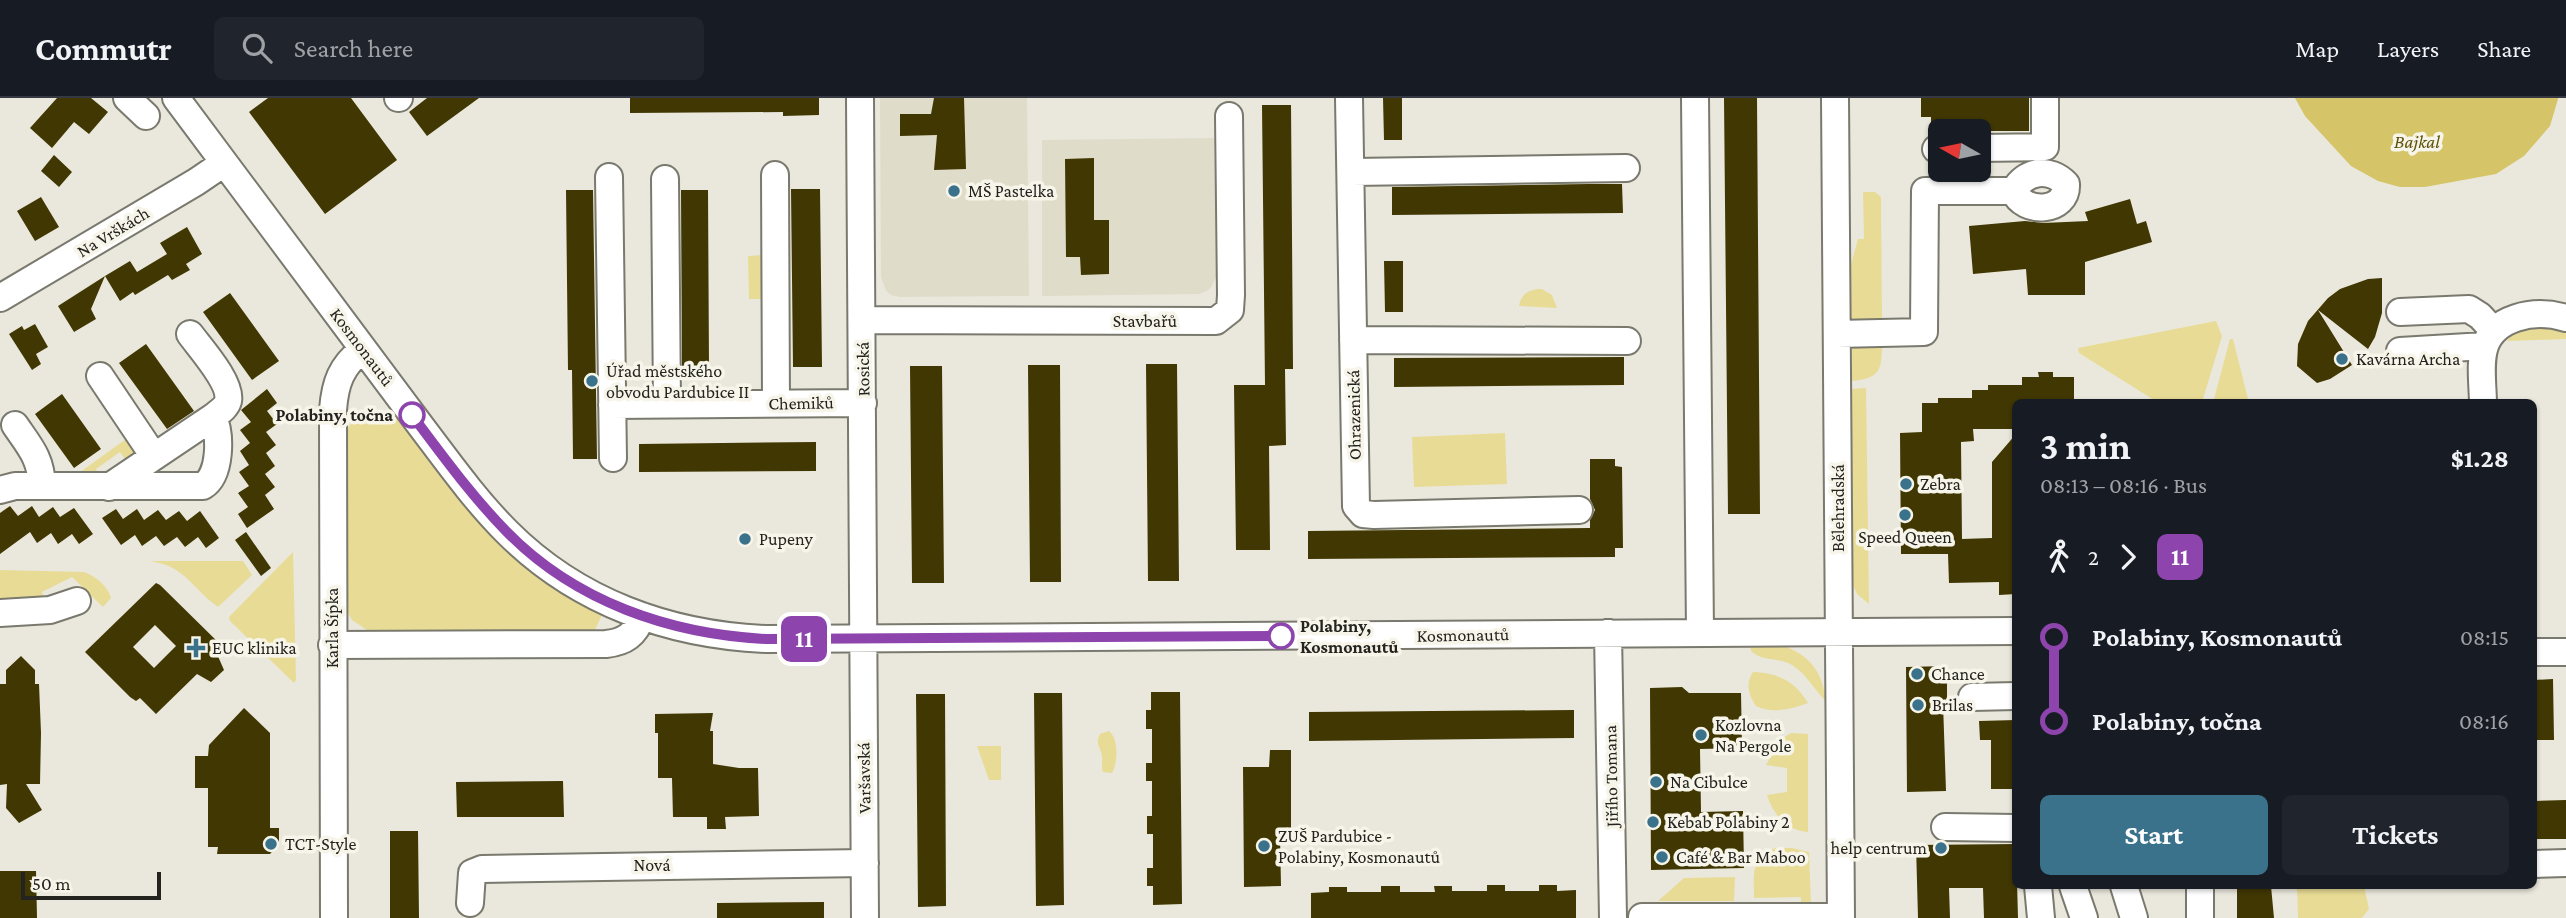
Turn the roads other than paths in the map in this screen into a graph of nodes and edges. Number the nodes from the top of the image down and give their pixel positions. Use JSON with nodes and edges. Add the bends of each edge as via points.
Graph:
{"nodes":[{"id":1,"x":127,"y":98,"type":"edge"},
{"id":2,"x":176,"y":98,"type":"edge"},
{"id":3,"x":860,"y":98,"type":"edge"},
{"id":4,"x":1349,"y":98,"type":"edge"},
{"id":5,"x":1695,"y":98,"type":"edge"},
{"id":6,"x":1835,"y":98,"type":"edge"},
{"id":7,"x":2045,"y":98,"type":"edge"},
{"id":8,"x":146,"y":116,"type":"dead end"},
{"id":9,"x":1229,"y":116,"type":"dead end"},
{"id":10,"x":1992,"y":148,"type":"edge"},
{"id":11,"x":224,"y":163,"type":"junction"},
{"id":12,"x":1626,"y":168,"type":"dead end"},
{"id":13,"x":1352,"y":172,"type":"junction"},
{"id":14,"x":775,"y":175,"type":"dead end"},
{"id":15,"x":609,"y":177,"type":"dead end"},
{"id":16,"x":665,"y":179,"type":"dead end"},
{"id":17,"x":2014,"y":191,"type":"dead end"},
{"id":18,"x":0,"y":298,"type":"edge"},
{"id":19,"x":2400,"y":312,"type":"dead end"},
{"id":20,"x":2566,"y":318,"type":"edge"},
{"id":21,"x":862,"y":320,"type":"junction"},
{"id":22,"x":190,"y":334,"type":"dead end"},
{"id":23,"x":1837,"y":334,"type":"junction"},
{"id":24,"x":2489,"y":338,"type":"junction"},
{"id":25,"x":1353,"y":340,"type":"junction"},
{"id":26,"x":1627,"y":341,"type":"dead end"},
{"id":27,"x":363,"y":349,"type":"junction"},
{"id":28,"x":2400,"y":351,"type":"dead end"},
{"id":29,"x":100,"y":376,"type":"dead end"},
{"id":30,"x":2483,"y":399,"type":"edge"},
{"id":31,"x":863,"y":403,"type":"junction"},
{"id":32,"x":667,"y":404,"type":"junction"},
{"id":33,"x":776,"y":404,"type":"junction"},
{"id":34,"x":612,"y":405,"type":"junction"},
{"id":35,"x":213,"y":417,"type":"junction"},
{"id":36,"x":15,"y":425,"type":"dead end"},
{"id":37,"x":153,"y":455,"type":"junction"},
{"id":38,"x":613,"y":458,"type":"dead end"},
{"id":39,"x":42,"y":486,"type":"junction"},
{"id":40,"x":109,"y":487,"type":"junction"},
{"id":41,"x":0,"y":489,"type":"edge"},
{"id":42,"x":1579,"y":510,"type":"dead end"},
{"id":43,"x":77,"y":601,"type":"dead end"},
{"id":44,"x":0,"y":613,"type":"edge"},
{"id":45,"x":642,"y":616,"type":"junction"},
{"id":46,"x":2012,"y":631,"type":"edge"},
{"id":47,"x":1839,"y":632,"type":"junction"},
{"id":48,"x":1608,"y":633,"type":"junction"},
{"id":49,"x":1700,"y":633,"type":"junction"},
{"id":50,"x":864,"y":639,"type":"junction"},
{"id":51,"x":332,"y":645,"type":"junction"},
{"id":52,"x":2537,"y":652,"type":"edge"},
{"id":53,"x":2566,"y":652,"type":"edge"},
{"id":54,"x":2012,"y":696,"type":"edge"},
{"id":55,"x":1972,"y":697,"type":"dead end"},
{"id":56,"x":1945,"y":827,"type":"dead end"},
{"id":57,"x":2012,"y":828,"type":"edge"},
{"id":58,"x":865,"y":863,"type":"junction"},
{"id":59,"x":2566,"y":863,"type":"edge"},
{"id":60,"x":2537,"y":864,"type":"edge"},
{"id":61,"x":2038,"y":889,"type":"edge"},
{"id":62,"x":2074,"y":889,"type":"edge"},
{"id":63,"x":2125,"y":889,"type":"edge"},
{"id":64,"x":2200,"y":889,"type":"edge"},
{"id":65,"x":470,"y":904,"type":"dead end"},
{"id":66,"x":1642,"y":917,"type":"edge"},
{"id":67,"x":334,"y":918,"type":"edge"},
{"id":68,"x":865,"y":918,"type":"edge"},
{"id":69,"x":1613,"y":918,"type":"edge"},
{"id":70,"x":1842,"y":918,"type":"edge"},
{"id":71,"x":2040,"y":918,"type":"edge"},
{"id":72,"x":2084,"y":918,"type":"edge"},
{"id":73,"x":2134,"y":918,"type":"edge"},
{"id":74,"x":2200,"y":918,"type":"edge"}],
"edges":[{"from":1,"to":8,"type":"street"},
{"from":2,"to":11,"type":"street","name":"Kosmonautů"},
{"from":3,"to":21,"type":"street","name":"Rosická"},
{"from":4,"to":13,"type":"street","name":"Ohrazenická"},
{"from":5,"to":49,"type":"street"},
{"from":6,"to":23,"type":"street","name":"Bělehradská"},
{"from":7,"to":10,"type":"street","via":[[2045,147]]},
{"from":9,"to":21,"type":"street","name":"Stavbařů","via":[[1231,295],[1230,310],[1216,321]]},
{"from":11,"to":18,"type":"street","name":"Na Vrškách"},
{"from":11,"to":27,"type":"street","name":"Kosmonautů"},
{"from":12,"to":13,"type":"street"},
{"from":13,"to":25,"type":"street","name":"Ohrazenická"},
{"from":14,"to":33,"type":"street"},
{"from":15,"to":34,"type":"street"},
{"from":16,"to":32,"type":"street"},
{"from":17,"to":23,"type":"street","via":[[1925,191],[1924,332]]},
{"from":19,"to":24,"type":"street","via":[[2469,309],[2480,316]]},
{"from":20,"to":24,"type":"street","via":[[2530,314],[2508,321]]},
{"from":21,"to":31,"type":"street","name":"Rosická"},
{"from":22,"to":35,"type":"street","via":[[228,390],[226,404]]},
{"from":23,"to":47,"type":"street","name":"Bělehradská"},
{"from":24,"to":28,"type":"street"},
{"from":24,"to":30,"type":"street"},
{"from":25,"to":26,"type":"street"},
{"from":25,"to":42,"type":"street","name":"Ohrazenická","via":[[1355,498],[1363,514]]},
{"from":27,"to":45,"type":"street","name":"Kosmonautů","via":[[508,534],[574,584]]},
{"from":27,"to":51,"type":"street","name":"Karla Šípka","via":[[343,368],[334,397]]},
{"from":29,"to":37,"type":"street"},
{"from":31,"to":33,"type":"street","name":"Chemiků"},
{"from":31,"to":50,"type":"street","name":"Rosická"},
{"from":32,"to":33,"type":"street","name":"Chemiků"},
{"from":32,"to":34,"type":"street","name":"Chemiků"},
{"from":34,"to":38,"type":"street"},
{"from":35,"to":37,"type":"street"},
{"from":35,"to":40,"type":"street","via":[[218,449],[208,483],[198,487]]},
{"from":36,"to":39,"type":"street","via":[[38,459]]},
{"from":37,"to":40,"type":"street"},
{"from":39,"to":40,"type":"street"},
{"from":39,"to":41,"type":"street"},
{"from":43,"to":44,"type":"street","via":[[50,610]]},
{"from":45,"to":50,"type":"street","name":"Kosmonautů","via":[[729,637]]},
{"from":45,"to":51,"type":"street","via":[[634,633],[606,645]]},
{"from":46,"to":47,"type":"street","name":"Kosmonautů"},
{"from":47,"to":49,"type":"street","name":"Kosmonautů"},
{"from":47,"to":70,"type":"street","name":"Bělehradská"},
{"from":48,"to":49,"type":"street","name":"Kosmonautů"},
{"from":48,"to":50,"type":"street","name":"Kosmonautů"},
{"from":48,"to":69,"type":"street","name":"Jiřího Tomana"},
{"from":50,"to":58,"type":"street","name":"Varšavská"},
{"from":51,"to":67,"type":"street","name":"Karla Šípka"},
{"from":52,"to":53,"type":"street"},
{"from":54,"to":55,"type":"street"},
{"from":56,"to":57,"type":"street"},
{"from":58,"to":65,"type":"street","name":"Nová","via":[[482,869],[472,873]]},
{"from":58,"to":68,"type":"street","name":"Varšavská"},
{"from":59,"to":60,"type":"street"},
{"from":61,"to":71,"type":"street"},
{"from":62,"to":72,"type":"street"},
{"from":63,"to":73,"type":"street"},
{"from":64,"to":74,"type":"street"},
{"from":66,"to":70,"type":"street"}]}
